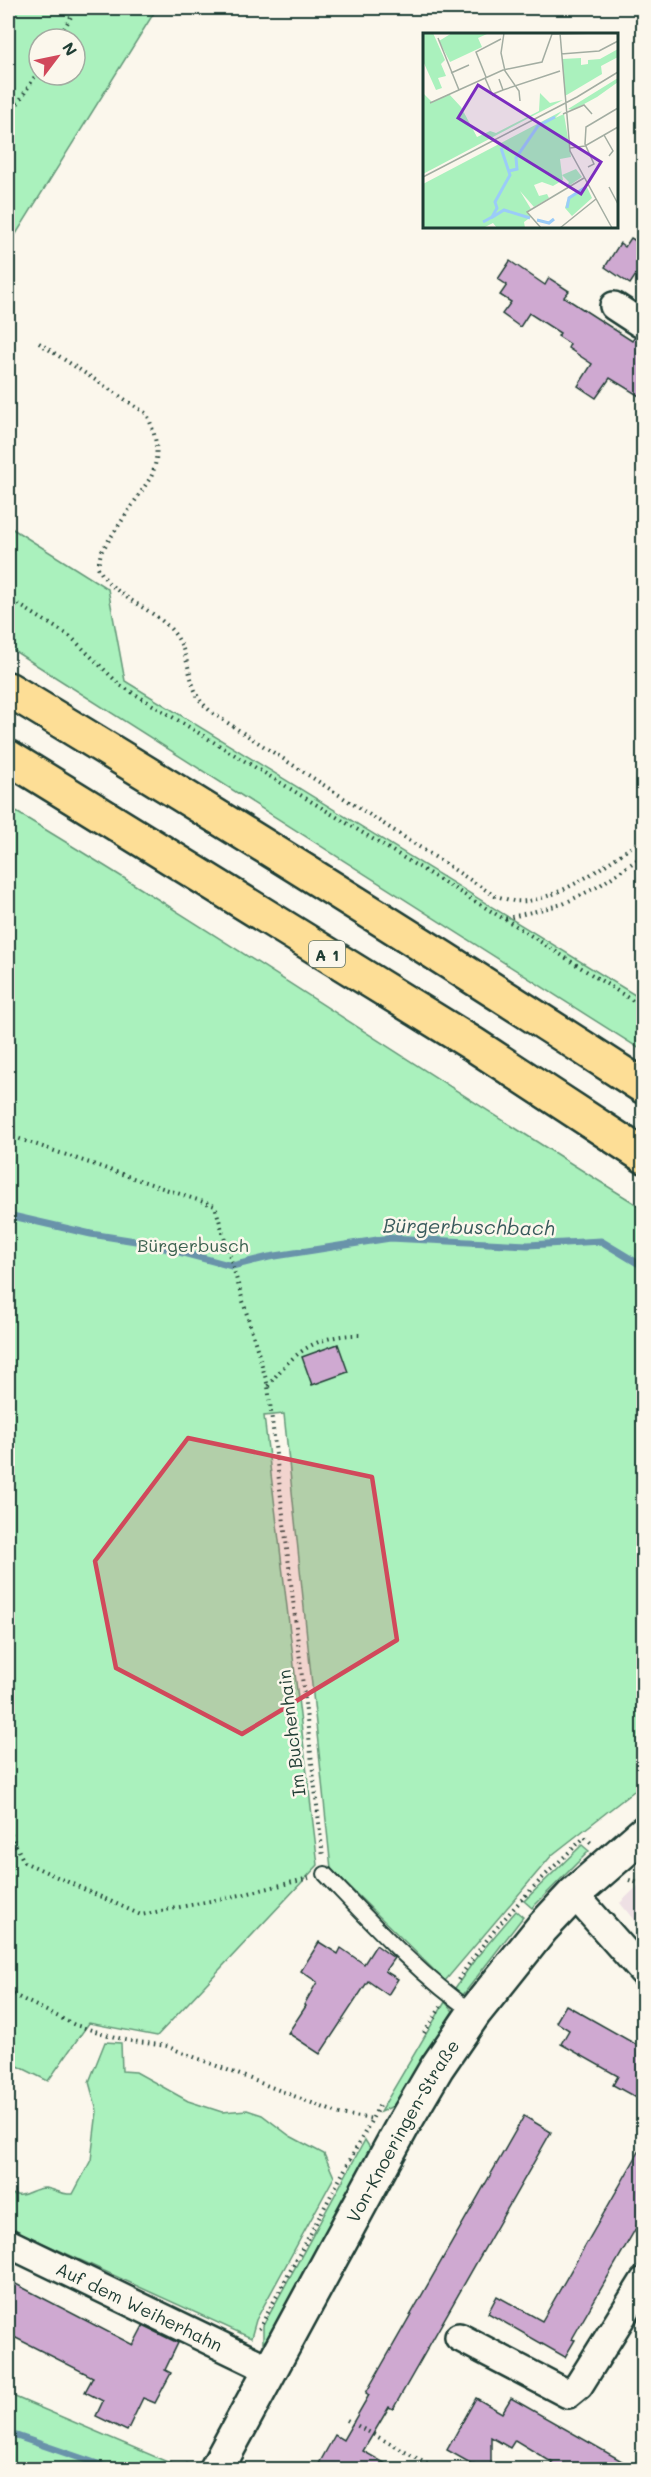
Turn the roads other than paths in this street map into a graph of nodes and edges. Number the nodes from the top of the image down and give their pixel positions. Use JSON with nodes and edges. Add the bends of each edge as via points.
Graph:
{"nodes":[{"id":1,"x":614,"y":306,"type":"dead end"},
{"id":2,"x":644,"y":317,"type":"edge"},
{"id":3,"x":8,"y":689,"type":"edge"},
{"id":4,"x":8,"y":757,"type":"edge"},
{"id":5,"x":644,"y":1087,"type":"edge"},
{"id":6,"x":644,"y":1156,"type":"edge"},
{"id":7,"x":644,"y":1833,"type":"edge"},
{"id":8,"x":326,"y":1874,"type":"road end"},
{"id":9,"x":574,"y":1894,"type":"junction"},
{"id":10,"x":644,"y":1973,"type":"edge"},
{"id":11,"x":474,"y":2013,"type":"junction"},
{"id":12,"x":8,"y":2243,"type":"edge"},
{"id":13,"x":644,"y":2281,"type":"edge"},
{"id":14,"x":459,"y":2337,"type":"dead end"},
{"id":15,"x":270,"y":2370,"type":"junction"},
{"id":16,"x":216,"y":2469,"type":"edge"}],
"edges":[{"from":1,"to":2,"type":"street","via":[[640,323]]},
{"from":3,"to":5,"type":"highway"},
{"from":4,"to":6,"type":"highway","number":"A 1","via":[[473,1044]]},
{"from":7,"to":9,"type":"main road","name":"Von-Knoeringen-Straße"},
{"from":8,"to":11,"type":"lane","via":[[391,1943]]},
{"from":9,"to":10,"type":"street"},
{"from":9,"to":11,"type":"main road","name":"Von-Knoeringen-Straße"},
{"from":11,"to":15,"type":"main road","name":"Von-Knoeringen-Straße","via":[[403,2125]]},
{"from":12,"to":15,"type":"street","name":"Auf dem Weiherhahn"},
{"from":13,"to":14,"type":"street","via":[[579,2385],[568,2394]]},
{"from":15,"to":16,"type":"main road","name":"Von-Knoeringen-Straße"}]}
